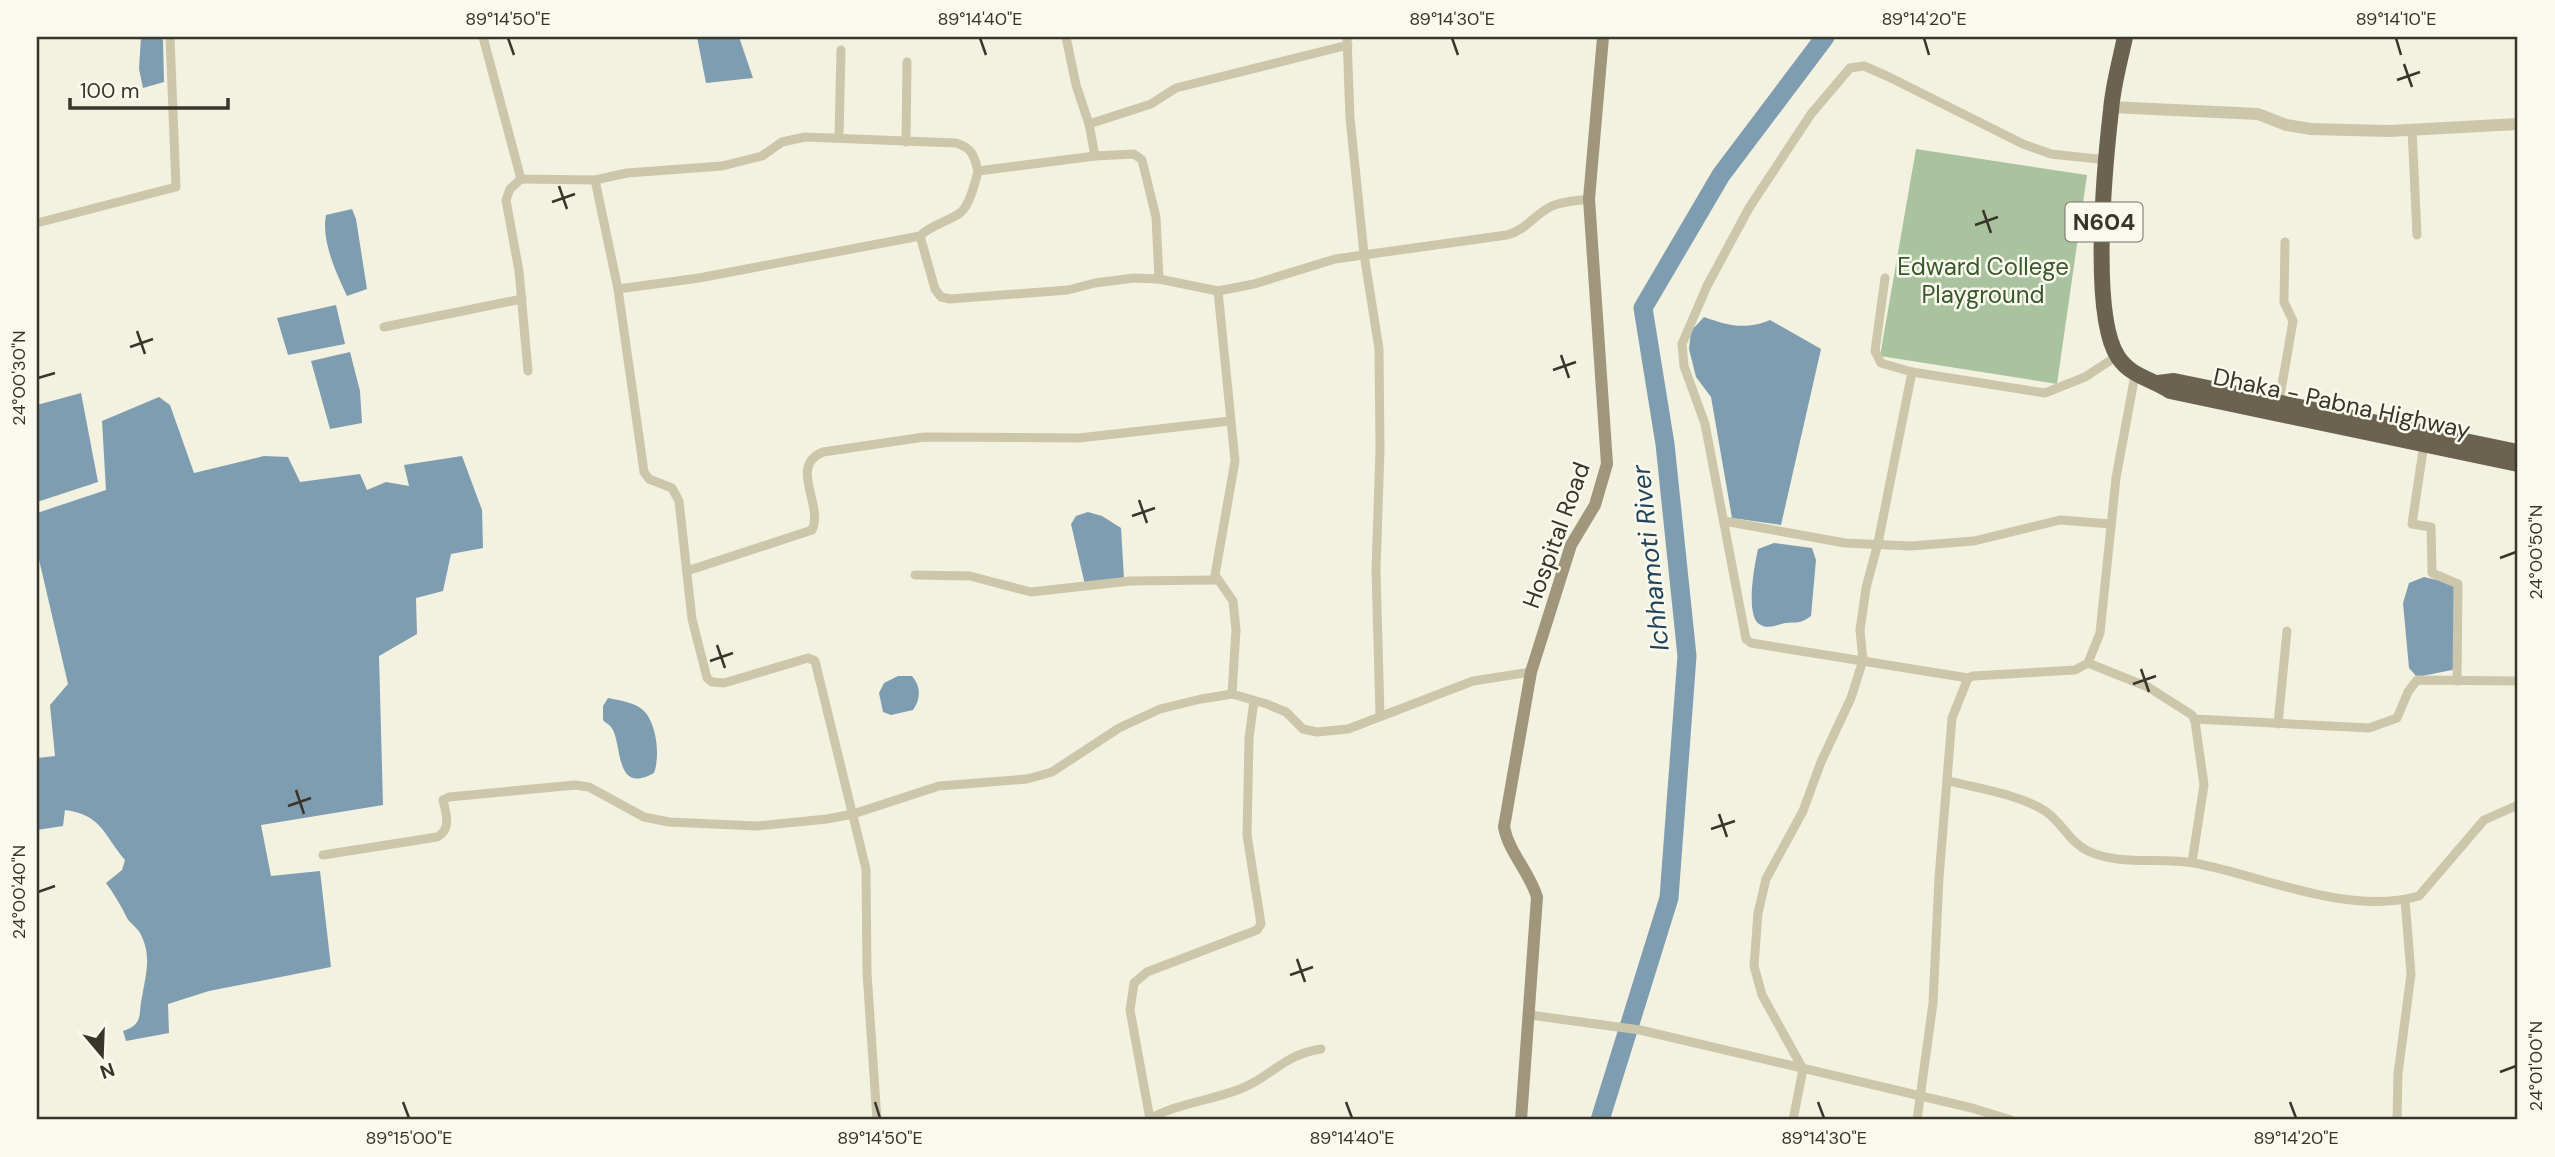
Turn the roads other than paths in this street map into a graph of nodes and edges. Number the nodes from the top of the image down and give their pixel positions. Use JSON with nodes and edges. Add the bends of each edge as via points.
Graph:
{"nodes":[{"id":1,"x":170,"y":37,"type":"edge"},
{"id":2,"x":483,"y":37,"type":"edge"},
{"id":3,"x":1066,"y":37,"type":"edge"},
{"id":4,"x":1603,"y":37,"type":"edge"},
{"id":5,"x":2125,"y":37,"type":"edge"},
{"id":6,"x":1348,"y":41,"type":"edge"},
{"id":7,"x":841,"y":50,"type":"dead end"},
{"id":8,"x":907,"y":62,"type":"dead end"},
{"id":9,"x":2111,"y":107,"type":"junction"},
{"id":10,"x":1089,"y":124,"type":"junction"},
{"id":11,"x":2518,"y":124,"type":"edge"},
{"id":12,"x":2412,"y":129,"type":"junction"},
{"id":13,"x":839,"y":137,"type":"junction"},
{"id":14,"x":906,"y":142,"type":"junction"},
{"id":15,"x":1095,"y":156,"type":"junction"},
{"id":16,"x":2107,"y":160,"type":"junction"},
{"id":17,"x":978,"y":171,"type":"junction"},
{"id":18,"x":521,"y":179,"type":"junction"},
{"id":19,"x":595,"y":180,"type":"junction"},
{"id":20,"x":1589,"y":199,"type":"junction"},
{"id":21,"x":37,"y":223,"type":"edge"},
{"id":22,"x":2417,"y":235,"type":"dead end"},
{"id":23,"x":920,"y":236,"type":"junction"},
{"id":24,"x":2285,"y":242,"type":"dead end"},
{"id":25,"x":1364,"y":254,"type":"junction"},
{"id":26,"x":1885,"y":278,"type":"dead end"},
{"id":27,"x":1159,"y":279,"type":"junction"},
{"id":28,"x":618,"y":289,"type":"junction"},
{"id":29,"x":1218,"y":291,"type":"junction"},
{"id":30,"x":522,"y":299,"type":"junction"},
{"id":31,"x":384,"y":327,"type":"dead end"},
{"id":32,"x":2117,"y":356,"type":"junction"},
{"id":33,"x":528,"y":372,"type":"dead end"},
{"id":34,"x":1912,"y":372,"type":"junction"},
{"id":35,"x":2136,"y":375,"type":"junction"},
{"id":36,"x":2158,"y":383,"type":"junction"},
{"id":37,"x":2278,"y":402,"type":"junction"},
{"id":38,"x":1230,"y":421,"type":"junction"},
{"id":39,"x":2424,"y":444,"type":"junction"},
{"id":40,"x":2518,"y":452,"type":"edge"},
{"id":41,"x":2518,"y":464,"type":"edge"},
{"id":42,"x":1724,"y":521,"type":"junction"},
{"id":43,"x":2111,"y":524,"type":"junction"},
{"id":44,"x":1878,"y":543,"type":"junction"},
{"id":45,"x":687,"y":571,"type":"junction"},
{"id":46,"x":915,"y":575,"type":"dead end"},
{"id":47,"x":1215,"y":580,"type":"junction"},
{"id":48,"x":2287,"y":631,"type":"dead end"},
{"id":49,"x":1863,"y":660,"type":"junction"},
{"id":50,"x":2088,"y":663,"type":"junction"},
{"id":51,"x":1531,"y":672,"type":"junction"},
{"id":52,"x":1968,"y":678,"type":"junction"},
{"id":53,"x":2457,"y":681,"type":"junction"},
{"id":54,"x":2518,"y":681,"type":"edge"},
{"id":55,"x":1233,"y":694,"type":"junction"},
{"id":56,"x":1254,"y":701,"type":"junction"},
{"id":57,"x":1380,"y":715,"type":"junction"},
{"id":58,"x":2194,"y":719,"type":"junction"},
{"id":59,"x":2278,"y":724,"type":"junction"},
{"id":60,"x":1949,"y":781,"type":"junction"},
{"id":61,"x":2518,"y":805,"type":"edge"},
{"id":62,"x":853,"y":814,"type":"junction"},
{"id":63,"x":323,"y":855,"type":"dead end"},
{"id":64,"x":2192,"y":862,"type":"junction"},
{"id":65,"x":2405,"y":900,"type":"junction"},
{"id":66,"x":1530,"y":1015,"type":"junction"},
{"id":67,"x":1321,"y":1049,"type":"dead end"},
{"id":68,"x":1803,"y":1069,"type":"junction"},
{"id":69,"x":1922,"y":1098,"type":"junction"},
{"id":70,"x":877,"y":1120,"type":"edge"},
{"id":71,"x":1149,"y":1120,"type":"edge"},
{"id":72,"x":1521,"y":1120,"type":"edge"},
{"id":73,"x":1793,"y":1120,"type":"edge"},
{"id":74,"x":1917,"y":1120,"type":"edge"},
{"id":75,"x":2011,"y":1120,"type":"edge"},
{"id":76,"x":2397,"y":1120,"type":"edge"}],
"edges":[{"from":1,"to":21,"type":"street","via":[[176,187]]},
{"from":2,"to":18,"type":"street"},
{"from":3,"to":10,"type":"street"},
{"from":4,"to":20,"type":"main road","name":"Hospital Road"},
{"from":5,"to":9,"type":"highway","name":"Dhaka - Pabna Highway","number":"N604"},
{"from":6,"to":10,"type":"street","via":[[1177,88],[1151,104]]},
{"from":6,"to":25,"type":"street","via":[[1350,118]]},
{"from":7,"to":13,"type":"street"},
{"from":8,"to":14,"type":"street"},
{"from":9,"to":12,"type":"street","via":[[2258,114],[2311,129]]},
{"from":9,"to":16,"type":"highway","name":"Dhaka - Pabna Highway","number":"N604"},
{"from":10,"to":15,"type":"street"},
{"from":11,"to":12,"type":"street"},
{"from":12,"to":22,"type":"street"},
{"from":13,"to":14,"type":"street"},
{"from":13,"to":19,"type":"street","via":[[791,139],[762,156],[722,166]]},
{"from":14,"to":17,"type":"street","via":[[968,147]]},
{"from":15,"to":17,"type":"street"},
{"from":15,"to":27,"type":"street","via":[[1134,154],[1142,160],[1156,217]]},
{"from":16,"to":32,"type":"highway","name":"Dhaka - Pabna Highway","number":"N604","via":[[2103,295]]},
{"from":16,"to":42,"type":"street","via":[[2051,153],[2023,144],[1887,76],[1864,66],[1850,68],[1811,114],[1749,208],[1682,344],[1684,366],[1705,424]]},
{"from":17,"to":23,"type":"street","via":[[959,213]]},
{"from":18,"to":19,"type":"street"},
{"from":18,"to":30,"type":"street","via":[[506,200]]},
{"from":19,"to":28,"type":"street"},
{"from":20,"to":25,"type":"street","via":[[1557,204],[1527,228],[1507,235]]},
{"from":20,"to":51,"type":"main road","name":"Hospital Road","via":[[1607,464],[1595,505],[1571,545]]},
{"from":23,"to":27,"type":"street","via":[[935,289],[940,297],[950,299]]},
{"from":23,"to":28,"type":"street"},
{"from":24,"to":37,"type":"street","via":[[2284,302],[2293,321]]},
{"from":25,"to":29,"type":"street"},
{"from":25,"to":57,"type":"street","via":[[1379,349],[1376,570]]},
{"from":26,"to":34,"type":"street","via":[[1875,351],[1881,363]]},
{"from":27,"to":29,"type":"street"},
{"from":28,"to":45,"type":"street","via":[[644,472],[676,493]]},
{"from":29,"to":38,"type":"street"},
{"from":30,"to":31,"type":"street"},
{"from":30,"to":33,"type":"street"},
{"from":32,"to":34,"type":"street","via":[[2085,377],[2045,393]]},
{"from":32,"to":35,"type":"highway","name":"Dhaka - Pabna Highway","number":"N604"},
{"from":34,"to":44,"type":"street"},
{"from":35,"to":36,"type":"highway","name":"Dhaka - Pabna Highway","number":"N604"},
{"from":35,"to":43,"type":"street"},
{"from":36,"to":37,"type":"highway","name":"Dhaka - Pabna Highway","number":"N604","via":[[2174,381]]},
{"from":36,"to":39,"type":"highway","name":"Dhaka - Pabna Highway","number":"N604","via":[[2170,391]]},
{"from":37,"to":40,"type":"highway","name":"Dhaka - Pabna Highway","number":"N604"},
{"from":38,"to":45,"type":"street","via":[[1079,438],[924,437],[823,452],[810,460],[806,472],[815,514],[812,530]]},
{"from":38,"to":47,"type":"street","via":[[1235,461]]},
{"from":39,"to":41,"type":"highway","name":"Dhaka - Pabna Highway","number":"N604"},
{"from":39,"to":53,"type":"street","via":[[2412,524],[2431,527],[2432,573],[2458,584]]},
{"from":42,"to":44,"type":"street","via":[[1845,543]]},
{"from":42,"to":49,"type":"street","via":[[1746,639]]},
{"from":43,"to":44,"type":"street","via":[[2060,520],[1974,541],[1911,546]]},
{"from":43,"to":50,"type":"street","via":[[2100,633]]},
{"from":44,"to":49,"type":"street","via":[[1860,630]]},
{"from":45,"to":62,"type":"street","via":[[692,619],[709,681],[724,683],[808,658],[815,662]]},
{"from":46,"to":47,"type":"street","via":[[970,576],[1031,592],[1130,581]]},
{"from":47,"to":55,"type":"street","via":[[1233,601]]},
{"from":48,"to":59,"type":"street"},
{"from":49,"to":52,"type":"street"},
{"from":49,"to":68,"type":"street","via":[[1803,811],[1766,879],[1758,913],[1754,966],[1762,995]]},
{"from":50,"to":52,"type":"street","via":[[2075,670]]},
{"from":50,"to":58,"type":"street","via":[[2148,687]]},
{"from":51,"to":57,"type":"street","via":[[1473,681]]},
{"from":51,"to":66,"type":"main road","name":"Hospital Road","via":[[1504,827],[1507,843],[1533,883],[1536,897]]},
{"from":52,"to":60,"type":"street","via":[[1952,718]]},
{"from":53,"to":54,"type":"street"},
{"from":53,"to":59,"type":"street","via":[[2417,680],[2397,718],[2369,728]]},
{"from":55,"to":56,"type":"street"},
{"from":55,"to":62,"type":"street","via":[[1160,709],[1119,728],[1052,772],[1027,779],[939,786]]},
{"from":56,"to":57,"type":"street","via":[[1286,712],[1303,729],[1317,732],[1348,729]]},
{"from":56,"to":71,"type":"street","via":[[1247,835],[1261,924],[1257,930],[1147,972],[1134,983],[1130,1010]]},
{"from":58,"to":59,"type":"street"},
{"from":58,"to":64,"type":"street","via":[[2204,785]]},
{"from":60,"to":64,"type":"street","via":[[2044,810],[2090,852]]},
{"from":60,"to":69,"type":"street"},
{"from":61,"to":65,"type":"street","via":[[2484,820],[2427,890]]},
{"from":62,"to":63,"type":"street","via":[[757,826],[669,822],[644,817],[575,785],[449,797],[443,800],[447,826],[438,837]]},
{"from":62,"to":70,"type":"street","via":[[866,869],[867,973]]},
{"from":64,"to":65,"type":"street","via":[[2325,894]]},
{"from":65,"to":76,"type":"street","via":[[2411,974],[2401,1034]]},
{"from":66,"to":68,"type":"street","via":[[1640,1030]]},
{"from":66,"to":72,"type":"main road","name":"Hospital Road"},
{"from":67,"to":71,"type":"street","via":[[1294,1055],[1243,1088],[1177,1106]]},
{"from":68,"to":69,"type":"street"},
{"from":68,"to":73,"type":"street"},
{"from":69,"to":74,"type":"street"},
{"from":69,"to":75,"type":"street"}]}
